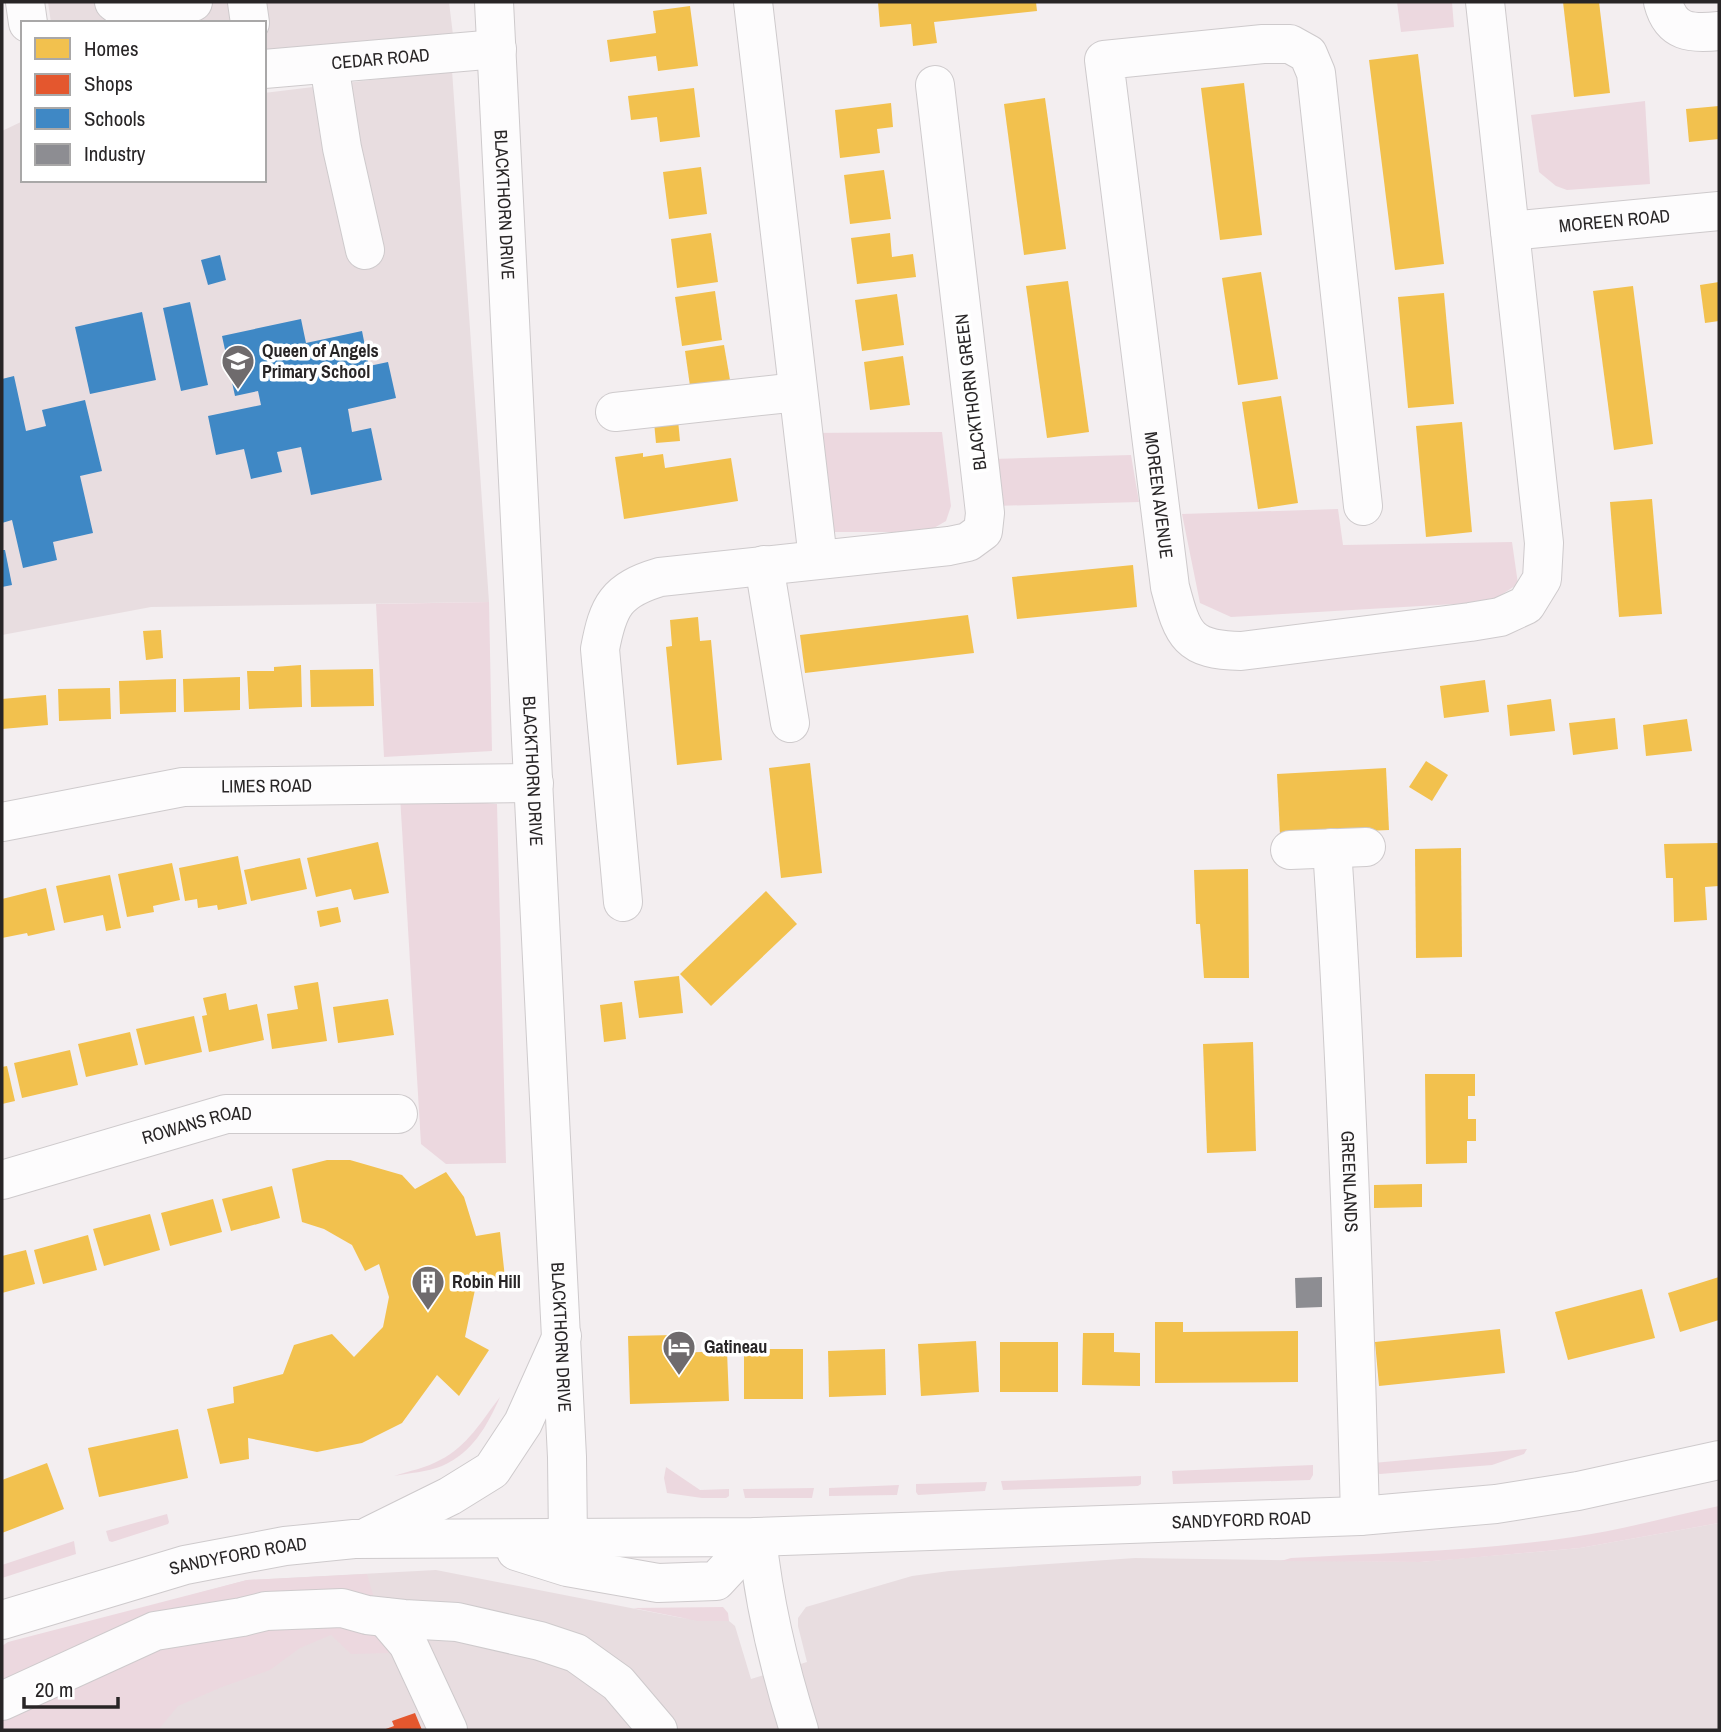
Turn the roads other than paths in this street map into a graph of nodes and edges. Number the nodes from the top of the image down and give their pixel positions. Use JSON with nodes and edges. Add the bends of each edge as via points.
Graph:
{"nodes":[{"id":1,"x":25,"y":2,"type":"edge"},
{"id":2,"x":114,"y":2,"type":"edge"},
{"id":3,"x":188,"y":2,"type":"edge"},
{"id":4,"x":247,"y":2,"type":"edge"},
{"id":5,"x":494,"y":2,"type":"edge"},
{"id":6,"x":753,"y":2,"type":"edge"},
{"id":7,"x":1485,"y":2,"type":"edge"},
{"id":8,"x":1663,"y":2,"type":"edge"},
{"id":9,"x":28,"y":21,"type":"edge"},
{"id":10,"x":250,"y":21,"type":"edge"},
{"id":11,"x":1719,"y":31,"type":"edge"},
{"id":12,"x":497,"y":49,"type":"junction"},
{"id":13,"x":329,"y":64,"type":"junction"},
{"id":14,"x":266,"y":69,"type":"edge"},
{"id":15,"x":934,"y":85,"type":"dead end"},
{"id":16,"x":1719,"y":211,"type":"edge"},
{"id":17,"x":1510,"y":231,"type":"junction"},
{"id":18,"x":365,"y":250,"type":"dead end"},
{"id":19,"x":798,"y":392,"type":"junction"},
{"id":20,"x":615,"y":412,"type":"dead end"},
{"id":21,"x":1363,"y":506,"type":"dead end"},
{"id":22,"x":818,"y":559,"type":"junction"},
{"id":23,"x":764,"y":565,"type":"junction"},
{"id":24,"x":790,"y":723,"type":"dead end"},
{"id":25,"x":534,"y":783,"type":"junction"},
{"id":26,"x":2,"y":822,"type":"edge"},
{"id":27,"x":1290,"y":850,"type":"dead end"},
{"id":28,"x":623,"y":902,"type":"dead end"},
{"id":29,"x":398,"y":1114,"type":"dead end"},
{"id":30,"x":2,"y":1180,"type":"edge"},
{"id":31,"x":562,"y":1336,"type":"junction"},
{"id":32,"x":1719,"y":1460,"type":"edge"},
{"id":33,"x":1360,"y":1516,"type":"junction"},
{"id":34,"x":757,"y":1537,"type":"junction"},
{"id":35,"x":360,"y":1540,"type":"junction"},
{"id":36,"x":483,"y":1540,"type":"junction"},
{"id":37,"x":568,"y":1540,"type":"junction"},
{"id":38,"x":386,"y":1617,"type":"junction"},
{"id":39,"x":2,"y":1620,"type":"edge"},
{"id":40,"x":2,"y":1701,"type":"edge"},
{"id":41,"x":448,"y":1730,"type":"edge"},
{"id":42,"x":658,"y":1730,"type":"edge"},
{"id":43,"x":799,"y":1730,"type":"edge"}],
"edges":[{"from":1,"to":9,"type":"street"},
{"from":2,"to":3,"type":"street"},
{"from":4,"to":10,"type":"street"},
{"from":5,"to":12,"type":"street","name":"BLACKTHORN DRIVE"},
{"from":6,"to":19,"type":"street"},
{"from":7,"to":17,"type":"street","name":"MOREEN AVENUE"},
{"from":8,"to":11,"type":"street","via":[[1667,17],[1681,29]]},
{"from":12,"to":13,"type":"street","name":"CEDAR ROAD"},
{"from":12,"to":25,"type":"street","name":"BLACKTHORN DRIVE"},
{"from":13,"to":14,"type":"street","name":"CEDAR ROAD"},
{"from":13,"to":18,"type":"street"},
{"from":15,"to":22,"type":"street","name":"BLACKTHORN GREEN","via":[[985,513],[983,531],[968,542],[948,546]]},
{"from":16,"to":17,"type":"street","name":"MOREEN ROAD"},
{"from":17,"to":21,"type":"street","name":"MOREEN AVENUE","via":[[1544,543],[1542,579],[1526,605],[1500,617],[1470,622],[1214,650],[1190,638],[1170,587],[1104,60],[1263,44],[1290,44],[1308,54],[1316,73]]},
{"from":19,"to":20,"type":"street"},
{"from":19,"to":22,"type":"street"},
{"from":22,"to":23,"type":"street","name":"BLACKTHORN GREEN"},
{"from":23,"to":24,"type":"street"},
{"from":23,"to":28,"type":"street","name":"BLACKTHORN GREEN","via":[[635,584],[617,600],[605,623],[600,649]]},
{"from":25,"to":26,"type":"street","name":"LIMES ROAD","via":[[184,788]]},
{"from":25,"to":31,"type":"street","name":"BLACKTHORN DRIVE"},
{"from":27,"to":33,"type":"street","name":"GREENLANDS","via":[[1349,847],[1343,1003]]},
{"from":29,"to":30,"type":"street","name":"ROWANS ROAD","via":[[226,1114]]},
{"from":31,"to":35,"type":"street","via":[[523,1423],[492,1470]]},
{"from":31,"to":37,"type":"street","name":"BLACKTHORN DRIVE"},
{"from":32,"to":33,"type":"street","name":"SANDYFORD ROAD","via":[[1496,1504]]},
{"from":33,"to":34,"type":"street","name":"SANDYFORD ROAD"},
{"from":34,"to":36,"type":"street","name":"SANDYFORD ROAD","via":[[716,1581],[658,1583],[567,1567]]},
{"from":34,"to":37,"type":"street","name":"SANDYFORD ROAD"},
{"from":34,"to":43,"type":"street","via":[[780,1670]]},
{"from":35,"to":36,"type":"street","name":"SANDYFORD ROAD"},
{"from":35,"to":39,"type":"street","name":"SANDYFORD ROAD","via":[[285,1546],[185,1565]]},
{"from":36,"to":37,"type":"street","name":"SANDYFORD ROAD"},
{"from":38,"to":40,"type":"street","via":[[342,1608],[290,1608],[155,1631]]},
{"from":38,"to":41,"type":"street","via":[[408,1644]]},
{"from":38,"to":42,"type":"street","via":[[457,1622],[576,1653],[618,1682]]}]}
